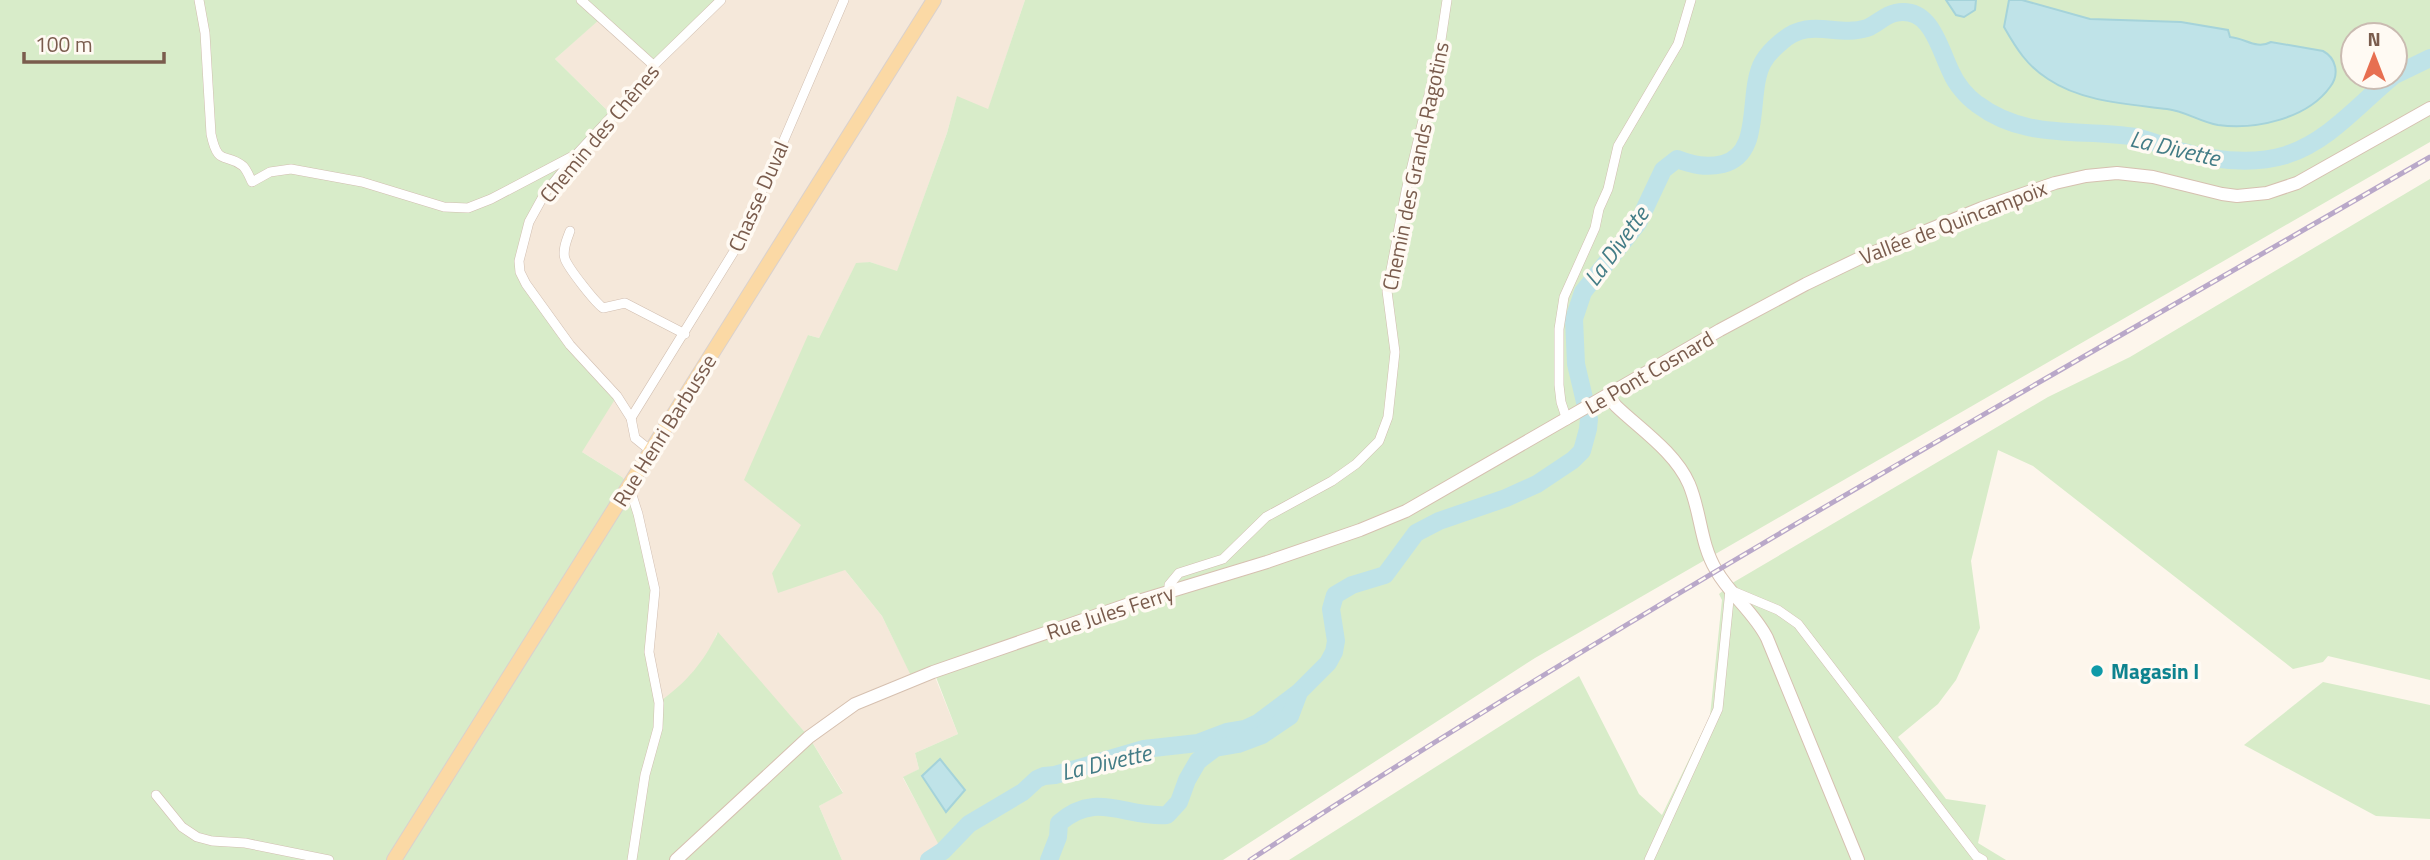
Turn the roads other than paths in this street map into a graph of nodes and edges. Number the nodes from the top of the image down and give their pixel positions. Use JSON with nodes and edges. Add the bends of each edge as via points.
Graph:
{"nodes":[{"id":1,"x":200,"y":0,"type":"edge"},
{"id":2,"x":581,"y":0,"type":"edge"},
{"id":3,"x":722,"y":0,"type":"edge"},
{"id":4,"x":844,"y":0,"type":"edge"},
{"id":5,"x":934,"y":0,"type":"edge"},
{"id":6,"x":1447,"y":0,"type":"edge"},
{"id":7,"x":1691,"y":0,"type":"edge"},
{"id":8,"x":652,"y":68,"type":"junction"},
{"id":9,"x":2430,"y":108,"type":"edge"},
{"id":10,"x":576,"y":155,"type":"junction"},
{"id":11,"x":570,"y":231,"type":"dead end"},
{"id":12,"x":1720,"y":330,"type":"joint"},
{"id":13,"x":685,"y":334,"type":"junction"},
{"id":14,"x":1608,"y":396,"type":"junction"},
{"id":15,"x":1572,"y":417,"type":"junction"},
{"id":16,"x":631,"y":418,"type":"junction"},
{"id":17,"x":651,"y":451,"type":"junction"},
{"id":18,"x":629,"y":486,"type":"junction"},
{"id":19,"x":1730,"y":590,"type":"junction"},
{"id":20,"x":1170,"y":592,"type":"junction"},
{"id":21,"x":156,"y":795,"type":"dead end"},
{"id":22,"x":329,"y":860,"type":"edge"},
{"id":23,"x":394,"y":860,"type":"edge"},
{"id":24,"x":632,"y":860,"type":"edge"},
{"id":25,"x":676,"y":860,"type":"edge"},
{"id":26,"x":1648,"y":860,"type":"edge"},
{"id":27,"x":1858,"y":860,"type":"edge"},
{"id":28,"x":1983,"y":860,"type":"edge"}],
"edges":[{"from":1,"to":10,"type":"street","via":[[214,147],[221,157],[243,167],[253,182],[270,172],[291,169],[362,182],[444,207],[468,208]]},
{"from":2,"to":8,"type":"street"},
{"from":3,"to":8,"type":"street","name":"Chemin des Chênes"},
{"from":4,"to":13,"type":"street","name":"Chasse Duval","via":[[741,240]]},
{"from":5,"to":17,"type":"main road","name":"Rue Henri Barbusse"},
{"from":6,"to":20,"type":"street","name":"Chemin des Grands Ragotins","via":[[1387,291],[1395,352],[1388,417],[1379,441],[1332,481],[1266,517],[1223,559],[1173,578]]},
{"from":7,"to":15,"type":"street","via":[[1678,44],[1618,146],[1595,228],[1564,297],[1559,385],[1561,402]]},
{"from":8,"to":10,"type":"street","name":"Chemin des Chênes"},
{"from":9,"to":12,"type":"main road","name":"Vallée de Quincampoix","via":[[2297,183],[2267,194],[2230,195],[2117,173],[2036,188],[1860,258]]},
{"from":10,"to":16,"type":"street","name":"Chemin des Chênes","via":[[530,222],[520,272],[570,345]]},
{"from":11,"to":13,"type":"street","via":[[565,259],[595,302],[603,308],[625,303]]},
{"from":12,"to":14,"type":"main road","name":"Le Pont Cosnard"},
{"from":13,"to":16,"type":"street","name":"Chasse Duval"},
{"from":14,"to":15,"type":"main road","name":"Le Pont Cosnard"},
{"from":14,"to":19,"type":"main road","via":[[1682,472],[1693,494],[1707,551]]},
{"from":15,"to":20,"type":"main road","name":"Rue Jules Ferry","via":[[1406,510],[1360,530]]},
{"from":16,"to":17,"type":"street","name":"Chemin des Chênes","via":[[635,438]]},
{"from":17,"to":18,"type":"main road","name":"Rue Henri Barbusse"},
{"from":18,"to":23,"type":"main road","name":"Rue Henri Barbusse"},
{"from":18,"to":24,"type":"street","via":[[655,590],[649,652],[659,703]]},
{"from":19,"to":26,"type":"street","via":[[1718,709]]},
{"from":19,"to":27,"type":"main road","via":[[1754,615],[1767,638]]},
{"from":19,"to":28,"type":"street","via":[[1778,610],[1798,624]]},
{"from":20,"to":25,"type":"main road","name":"Rue Jules Ferry","via":[[855,704],[809,737]]},
{"from":21,"to":22,"type":"street","via":[[182,827],[197,837]]}]}
